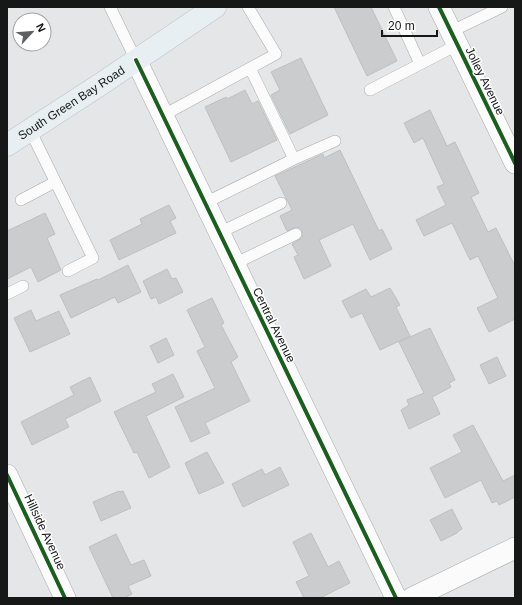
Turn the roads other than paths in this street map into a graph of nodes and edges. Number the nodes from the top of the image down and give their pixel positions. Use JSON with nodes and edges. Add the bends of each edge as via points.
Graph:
{"nodes":[{"id":1,"x":110,"y":7,"type":"edge"},
{"id":2,"x":215,"y":7,"type":"edge"},
{"id":3,"x":248,"y":7,"type":"edge"},
{"id":4,"x":394,"y":7,"type":"edge"},
{"id":5,"x":439,"y":7,"type":"edge"},
{"id":6,"x":502,"y":7,"type":"edge"},
{"id":7,"x":453,"y":38,"type":"junction"},
{"id":8,"x":136,"y":60,"type":"junction"},
{"id":9,"x":420,"y":64,"type":"junction"},
{"id":10,"x":250,"y":68,"type":"junction"},
{"id":11,"x":370,"y":90,"type":"dead end"},
{"id":12,"x":162,"y":116,"type":"junction"},
{"id":13,"x":30,"y":130,"type":"junction"},
{"id":14,"x":335,"y":141,"type":"dead end"},
{"id":15,"x":7,"y":145,"type":"edge"},
{"id":16,"x":294,"y":159,"type":"junction"},
{"id":17,"x":515,"y":163,"type":"edge"},
{"id":18,"x":55,"y":182,"type":"junction"},
{"id":19,"x":22,"y":200,"type":"dead end"},
{"id":20,"x":204,"y":203,"type":"junction"},
{"id":21,"x":281,"y":203,"type":"dead end"},
{"id":22,"x":219,"y":233,"type":"junction"},
{"id":23,"x":296,"y":234,"type":"dead end"},
{"id":24,"x":234,"y":264,"type":"junction"},
{"id":25,"x":68,"y":271,"type":"dead end"},
{"id":26,"x":23,"y":286,"type":"dead end"},
{"id":27,"x":7,"y":294,"type":"edge"},
{"id":28,"x":7,"y":475,"type":"edge"},
{"id":29,"x":515,"y":548,"type":"edge"},
{"id":30,"x":65,"y":598,"type":"edge"},
{"id":31,"x":396,"y":598,"type":"edge"},
{"id":32,"x":412,"y":598,"type":"edge"}],
"edges":[{"from":1,"to":8,"type":"lane","name":"Central Avenue"},
{"from":2,"to":8,"type":"main road","name":"South Green Bay Road"},
{"from":3,"to":10,"type":"lane","via":[[276,54]]},
{"from":4,"to":9,"type":"lane"},
{"from":5,"to":7,"type":"street","name":"Jolley Avenue"},
{"from":6,"to":7,"type":"lane"},
{"from":7,"to":9,"type":"lane"},
{"from":7,"to":17,"type":"street","name":"Jolley Avenue"},
{"from":8,"to":12,"type":"street","name":"Central Avenue"},
{"from":8,"to":13,"type":"main road","name":"South Green Bay Road"},
{"from":9,"to":11,"type":"lane"},
{"from":10,"to":12,"type":"lane"},
{"from":10,"to":16,"type":"lane"},
{"from":12,"to":20,"type":"street","name":"Central Avenue"},
{"from":13,"to":15,"type":"main road","name":"South Green Bay Road"},
{"from":13,"to":18,"type":"lane"},
{"from":14,"to":16,"type":"lane"},
{"from":16,"to":20,"type":"lane"},
{"from":18,"to":19,"type":"lane"},
{"from":18,"to":25,"type":"lane","via":[[93,258]]},
{"from":20,"to":22,"type":"street","name":"Central Avenue"},
{"from":21,"to":22,"type":"lane"},
{"from":22,"to":24,"type":"street","name":"Central Avenue"},
{"from":23,"to":24,"type":"lane"},
{"from":24,"to":31,"type":"street","name":"Central Avenue"},
{"from":26,"to":27,"type":"lane"},
{"from":28,"to":30,"type":"street","name":"Hillside Avenue"},
{"from":29,"to":32,"type":"street"}]}
